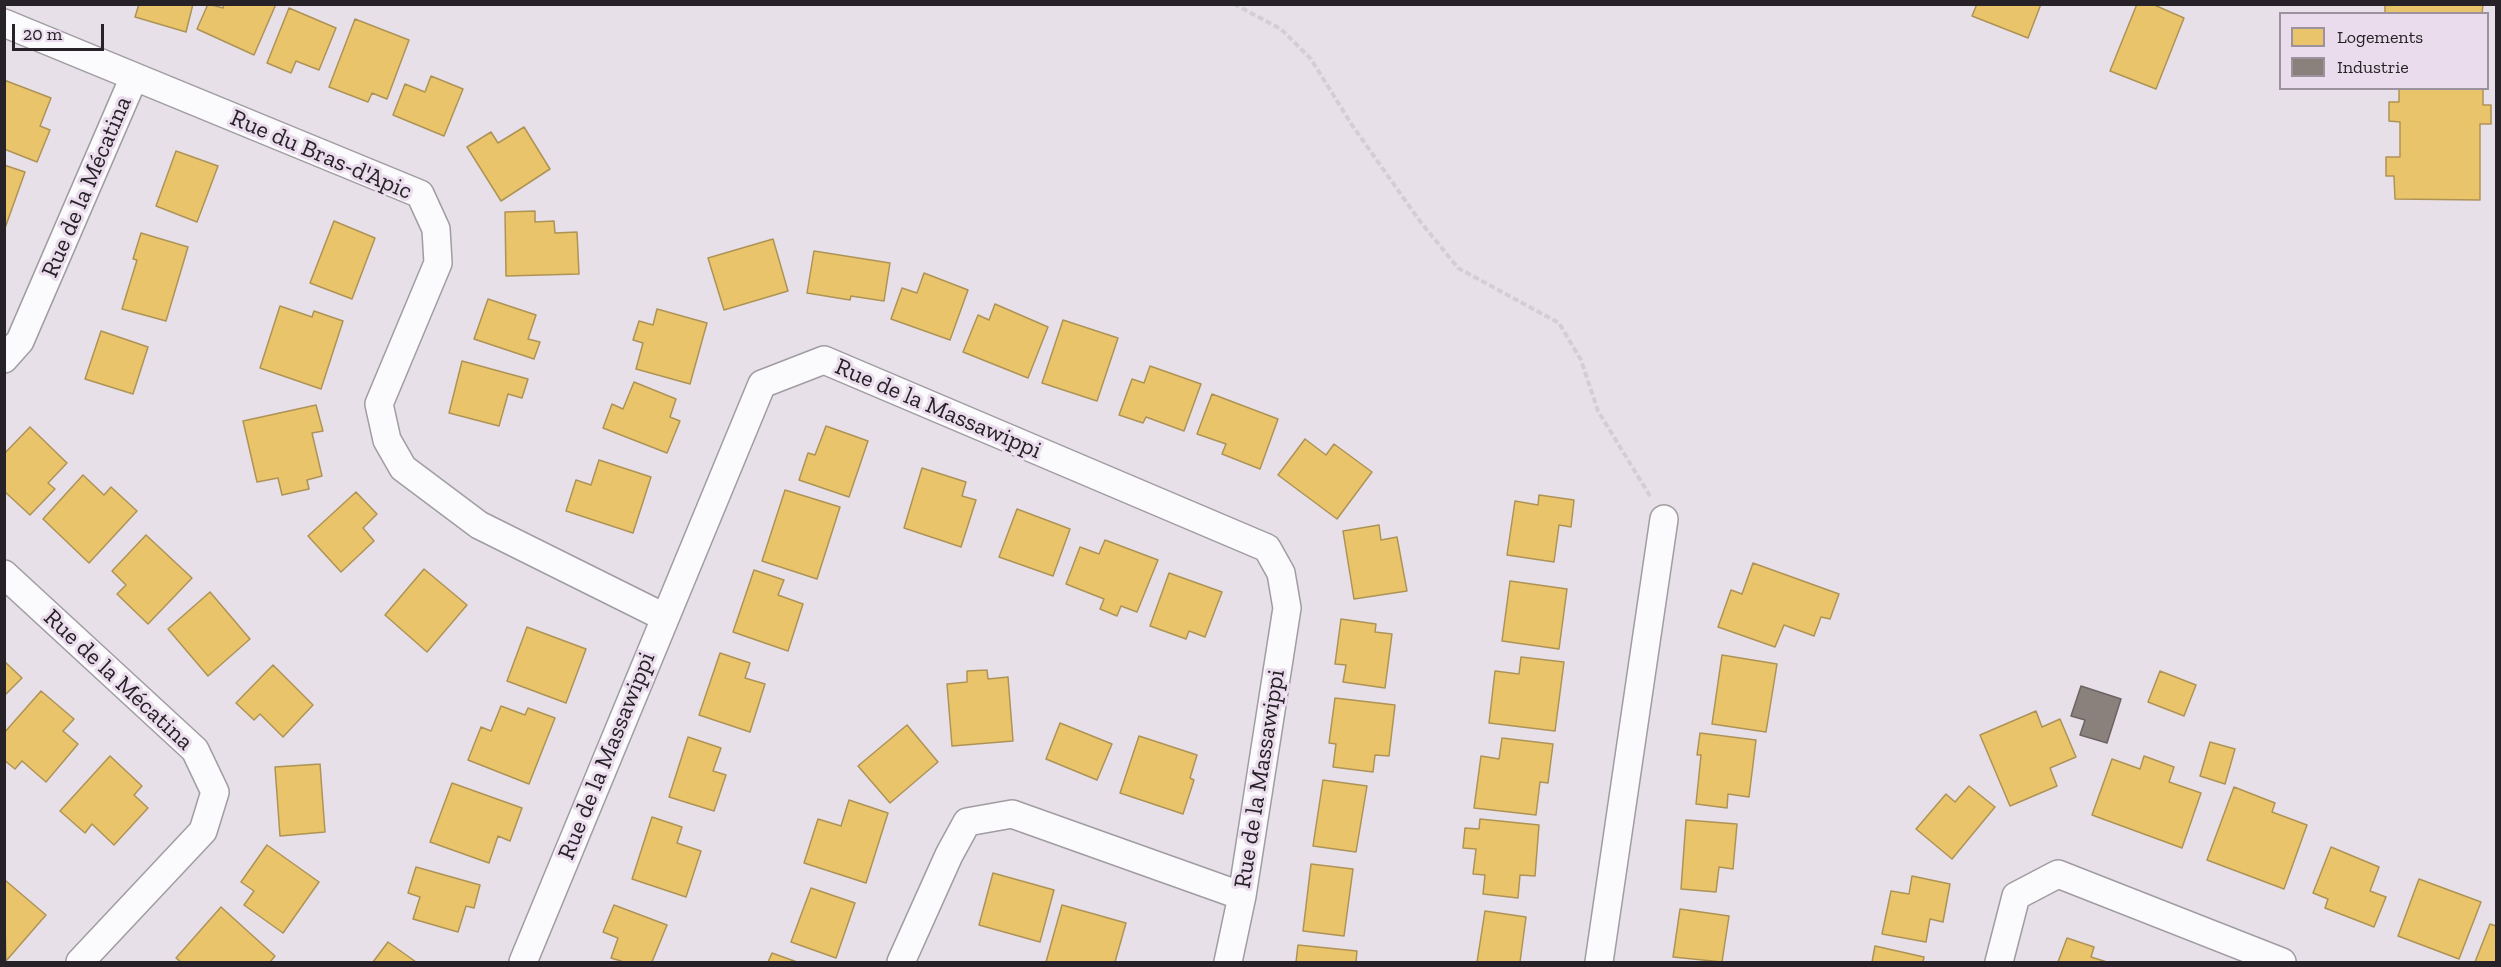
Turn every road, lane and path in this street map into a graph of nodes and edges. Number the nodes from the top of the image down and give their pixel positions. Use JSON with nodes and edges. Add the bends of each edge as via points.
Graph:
{"nodes":[{"id":1,"x":1234,"y":4,"type":"edge"},
{"id":2,"x":4,"y":23,"type":"edge"},
{"id":3,"x":134,"y":77,"type":"junction"},
{"id":4,"x":4,"y":359,"type":"edge"},
{"id":5,"x":1664,"y":519,"type":"joint"},
{"id":6,"x":4,"y":574,"type":"edge"},
{"id":7,"x":664,"y":617,"type":"junction"},
{"id":8,"x":1242,"y":896,"type":"junction"},
{"id":9,"x":80,"y":963,"type":"edge"},
{"id":10,"x":523,"y":963,"type":"edge"},
{"id":11,"x":901,"y":963,"type":"edge"},
{"id":12,"x":1228,"y":963,"type":"edge"},
{"id":13,"x":1599,"y":963,"type":"edge"},
{"id":14,"x":1999,"y":963,"type":"edge"},
{"id":15,"x":2282,"y":963,"type":"edge"}],
"edges":[{"from":1,"to":5,"type":"path","via":[[1281,28],[1311,59],[1419,220],[1458,268],[1559,323],[1581,360],[1598,411]]},
{"from":2,"to":3,"type":"street","name":"Rue du Bras-d'Apic"},
{"from":3,"to":4,"type":"street","name":"Rue de la Mécatina","via":[[20,341]]},
{"from":3,"to":7,"type":"street","name":"Rue du Bras-d'Apic","via":[[420,194],[436,229],[438,263],[379,404],[387,440],[403,468],[479,525]]},
{"from":5,"to":13,"type":"street"},
{"from":6,"to":9,"type":"street","name":"Rue de la Mécatina","via":[[195,750],[215,792],[203,831]]},
{"from":7,"to":8,"type":"street","name":"Rue de la Massawippi","via":[[762,384],[824,360],[1268,548],[1281,573],[1287,608]]},
{"from":7,"to":10,"type":"street","name":"Rue de la Massawippi"},
{"from":8,"to":11,"type":"street","via":[[1012,814],[967,822]]},
{"from":8,"to":12,"type":"street","name":"Rue de la Massawippi"},
{"from":14,"to":15,"type":"street","via":[[2016,896],[2058,874]]}]}
